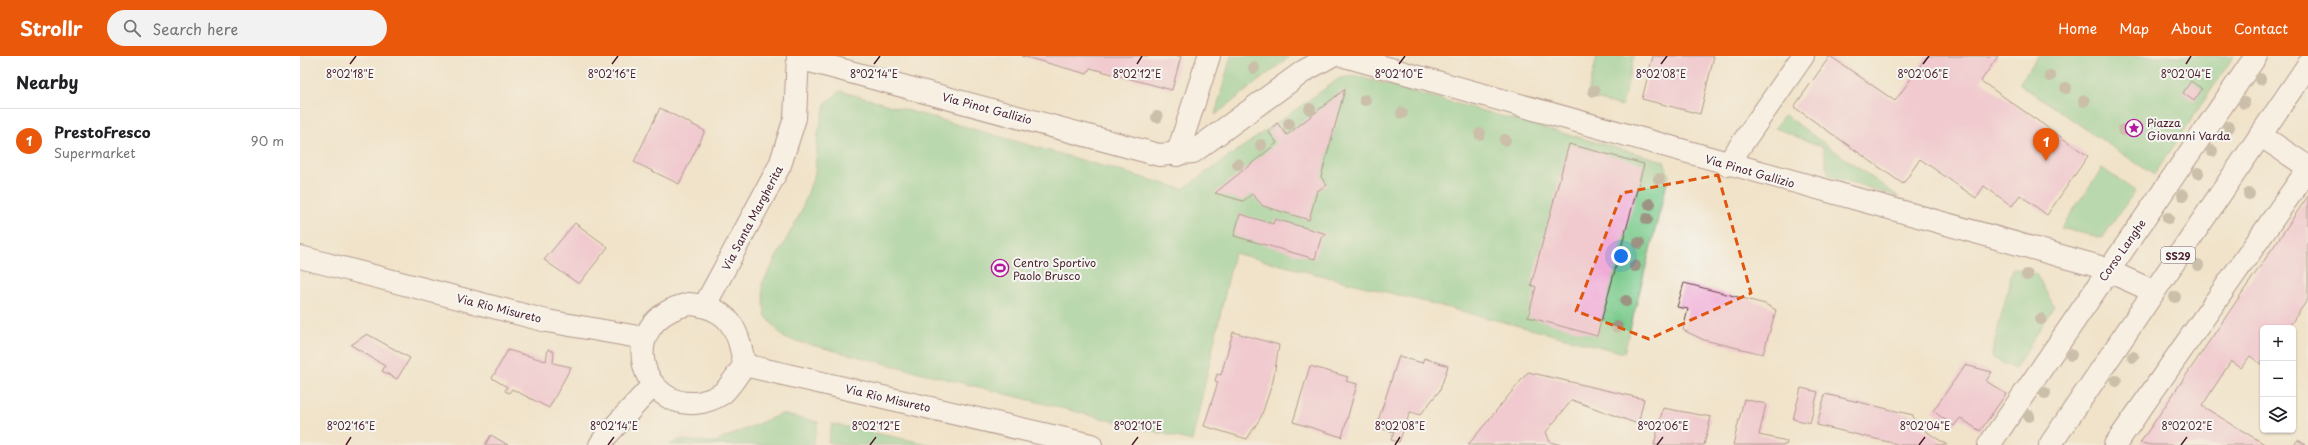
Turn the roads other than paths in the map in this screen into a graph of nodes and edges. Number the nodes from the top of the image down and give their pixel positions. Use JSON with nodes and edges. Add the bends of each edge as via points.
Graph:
{"nodes":[{"id":1,"x":1209,"y":56,"type":"edge"},
{"id":2,"x":1331,"y":56,"type":"edge"},
{"id":3,"x":1344,"y":56,"type":"edge"},
{"id":4,"x":1803,"y":56,"type":"edge"},
{"id":5,"x":2256,"y":56,"type":"edge"},
{"id":6,"x":798,"y":57,"type":"edge"},
{"id":7,"x":2308,"y":66,"type":"edge"},
{"id":8,"x":2260,"y":135,"type":"junction"},
{"id":9,"x":1177,"y":155,"type":"junction"},
{"id":10,"x":1728,"y":165,"type":"junction"},
{"id":11,"x":2308,"y":168,"type":"edge"},
{"id":12,"x":300,"y":257,"type":"edge"},
{"id":13,"x":2107,"y":271,"type":"junction"},
{"id":14,"x":2153,"y":292,"type":"junction"},
{"id":15,"x":705,"y":306,"type":"junction"},
{"id":16,"x":644,"y":338,"type":"junction"},
{"id":17,"x":744,"y":365,"type":"junction"},
{"id":18,"x":653,"y":384,"type":"junction"},
{"id":19,"x":1034,"y":438,"type":"edge"},
{"id":20,"x":600,"y":445,"type":"edge"},
{"id":21,"x":1091,"y":445,"type":"edge"},
{"id":22,"x":1989,"y":445,"type":"edge"},
{"id":23,"x":2050,"y":445,"type":"edge"},
{"id":24,"x":2115,"y":445,"type":"edge"}],
"edges":[{"from":1,"to":9,"type":"street"},
{"from":2,"to":9,"type":"street","name":"Via Pinot Gallizio","via":[[1304,71],[1193,152]]},
{"from":3,"to":10,"type":"street","name":"Via Pinot Gallizio"},
{"from":4,"to":10,"type":"street"},
{"from":5,"to":13,"type":"street","name":"Corso Langhe"},
{"from":6,"to":9,"type":"street","name":"Via Pinot Gallizio","via":[[1159,155]]},
{"from":6,"to":15,"type":"street","name":"Via Santa Margherita","via":[[795,118],[780,165]]},
{"from":7,"to":8,"type":"street","number":"SS29"},
{"from":8,"to":11,"type":"street"},
{"from":8,"to":14,"type":"street","number":"SS29"},
{"from":10,"to":13,"type":"street","name":"Via Pinot Gallizio","via":[[2097,266]]},
{"from":11,"to":24,"type":"street"},
{"from":12,"to":16,"type":"street","name":"Via Rio Misureto","via":[[547,321]]},
{"from":13,"to":14,"type":"street","name":"Via Pinot Gallizio"},
{"from":13,"to":22,"type":"street","name":"Corso Langhe"},
{"from":14,"to":23,"type":"street","number":"SS29"},
{"from":15,"to":16,"type":"street","via":[[689,304],[674,308],[660,316]]},
{"from":15,"to":17,"type":"street","via":[[719,312],[731,322],[739,336]]},
{"from":16,"to":18,"type":"street","via":[[642,356]]},
{"from":17,"to":18,"type":"street","via":[[723,393],[694,404],[679,402],[665,395]]},
{"from":17,"to":19,"type":"street","name":"Via Rio Misureto"},
{"from":18,"to":20,"type":"street"},
{"from":19,"to":21,"type":"street","name":"Via Rio Misureto"}]}
